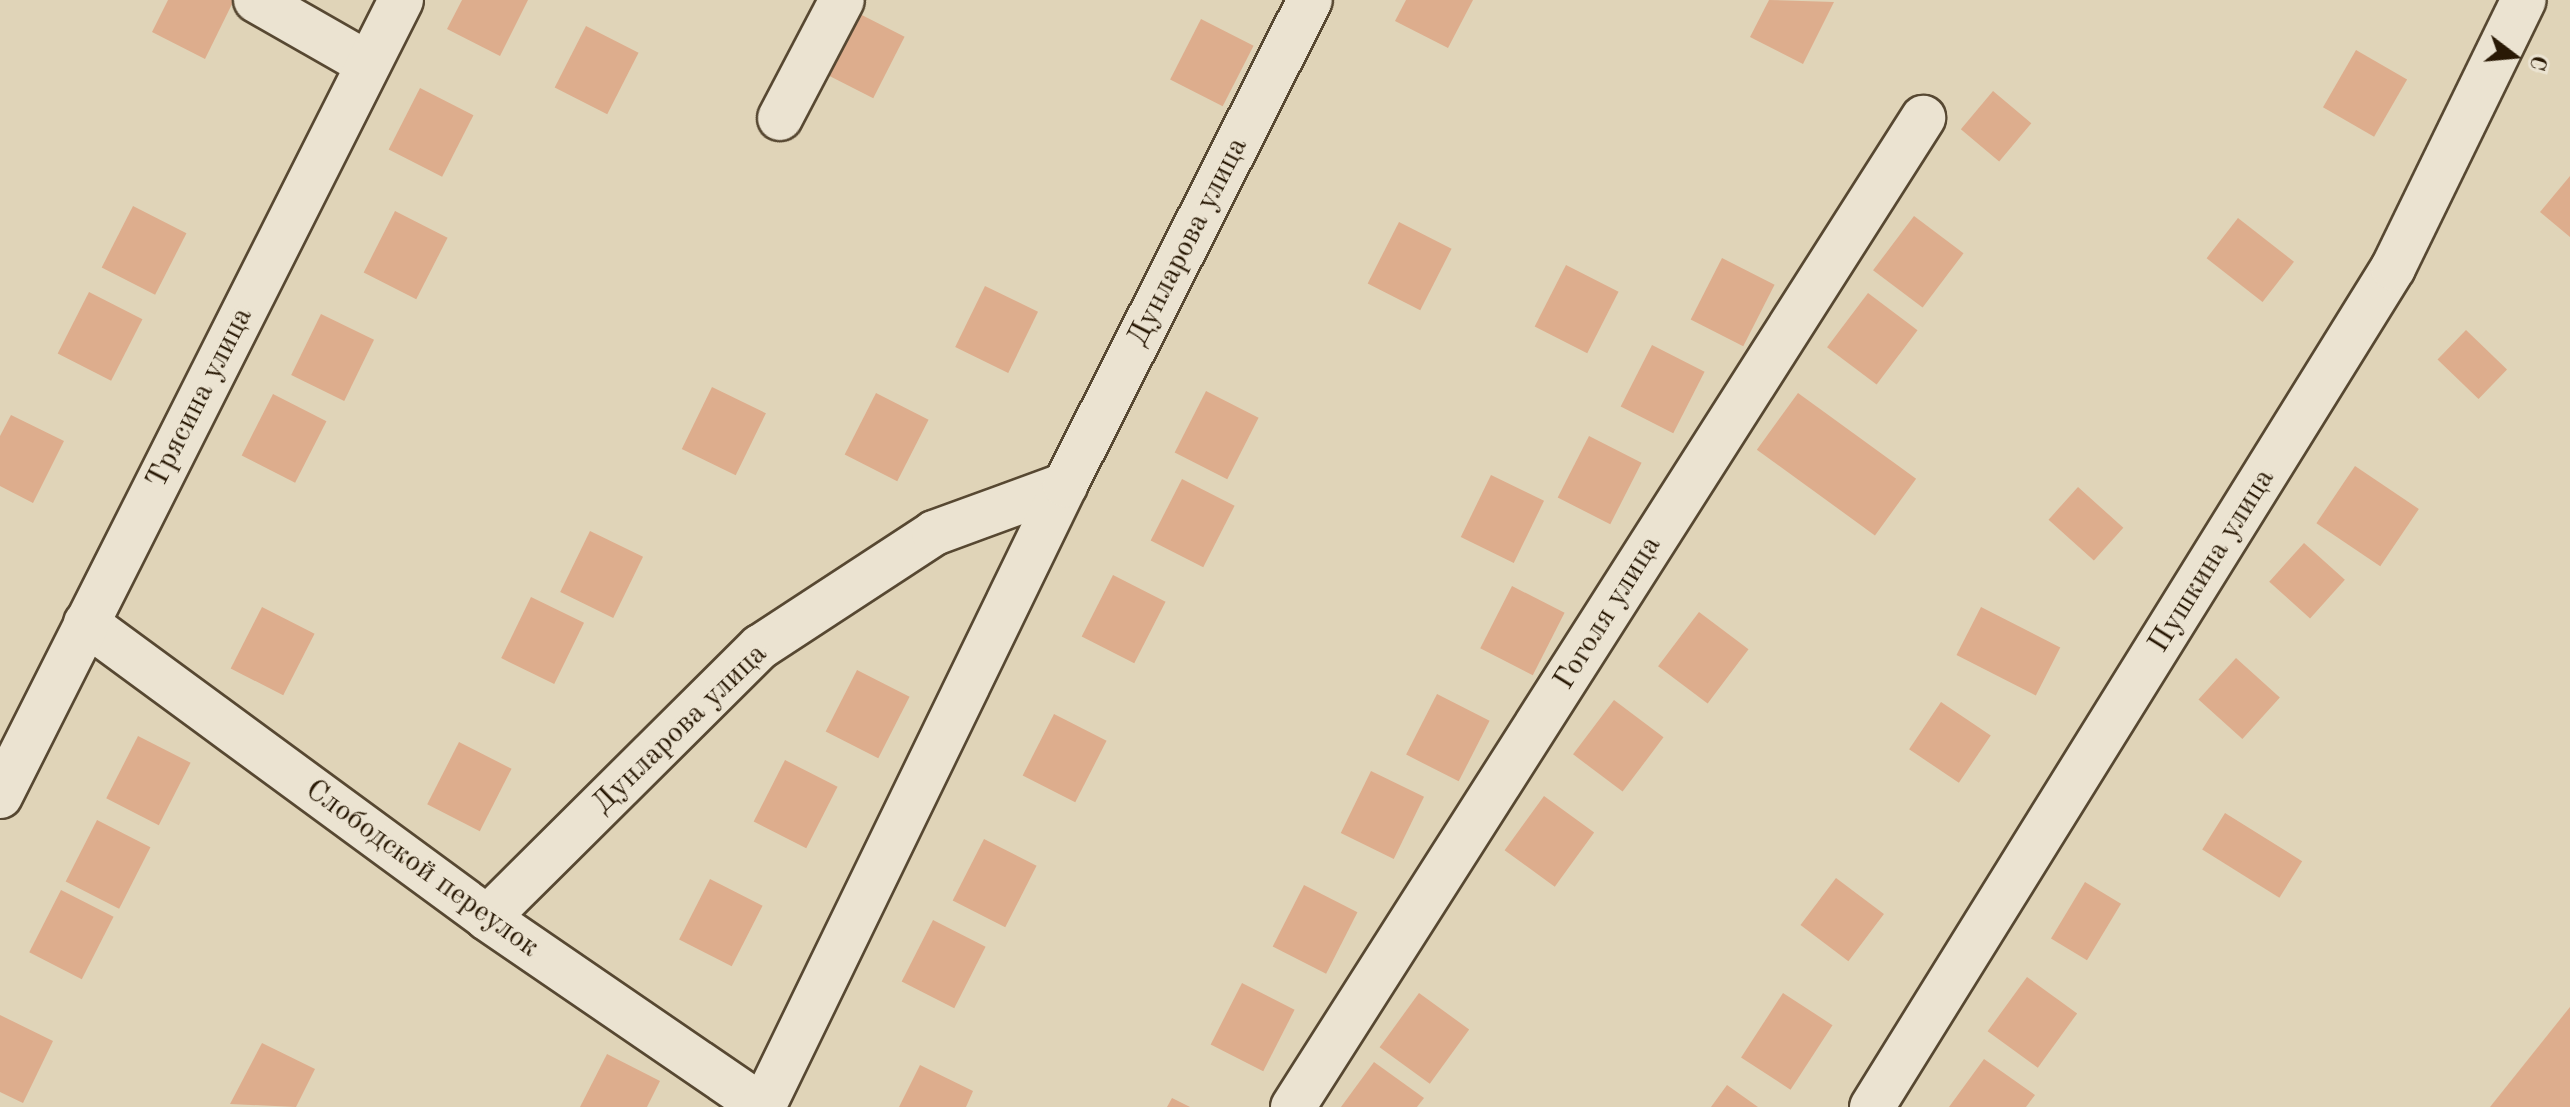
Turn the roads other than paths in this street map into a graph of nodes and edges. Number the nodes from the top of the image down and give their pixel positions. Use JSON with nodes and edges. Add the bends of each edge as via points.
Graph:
{"nodes":[{"id":1,"x":256,"y":0,"type":"edge"},
{"id":2,"x":401,"y":0,"type":"edge"},
{"id":3,"x":842,"y":0,"type":"edge"},
{"id":4,"x":1310,"y":0,"type":"edge"},
{"id":5,"x":2524,"y":0,"type":"edge"},
{"id":6,"x":368,"y":64,"type":"junction"},
{"id":7,"x":780,"y":118,"type":"dead end"},
{"id":8,"x":1923,"y":118,"type":"dead end"},
{"id":9,"x":1065,"y":485,"type":"junction"},
{"id":10,"x":86,"y":623,"type":"junction"},
{"id":11,"x":0,"y":796,"type":"edge"},
{"id":12,"x":487,"y":918,"type":"junction"},
{"id":13,"x":763,"y":1107,"type":"edge"},
{"id":14,"x":1293,"y":1107,"type":"edge"},
{"id":15,"x":1872,"y":1107,"type":"edge"}],
"edges":[{"from":1,"to":6,"type":"street"},
{"from":2,"to":6,"type":"street","name":"Трясина улица"},
{"from":3,"to":7,"type":"street"},
{"from":4,"to":9,"type":"street","name":"Дунларова улица"},
{"from":5,"to":15,"type":"street","name":"Пушкина улица","via":[[2393,268]]},
{"from":6,"to":10,"type":"street","name":"Трясина улица"},
{"from":8,"to":14,"type":"street","name":"Гоголя улица"},
{"from":9,"to":12,"type":"street","name":"Дунларова улица","via":[[934,533],[760,647]]},
{"from":9,"to":13,"type":"street","name":"Дунларова улица"},
{"from":10,"to":11,"type":"street","name":"Трясина улица"},
{"from":10,"to":12,"type":"street","name":"Слободской переулок"},
{"from":12,"to":13,"type":"street","name":"Слободской переулок"}]}
